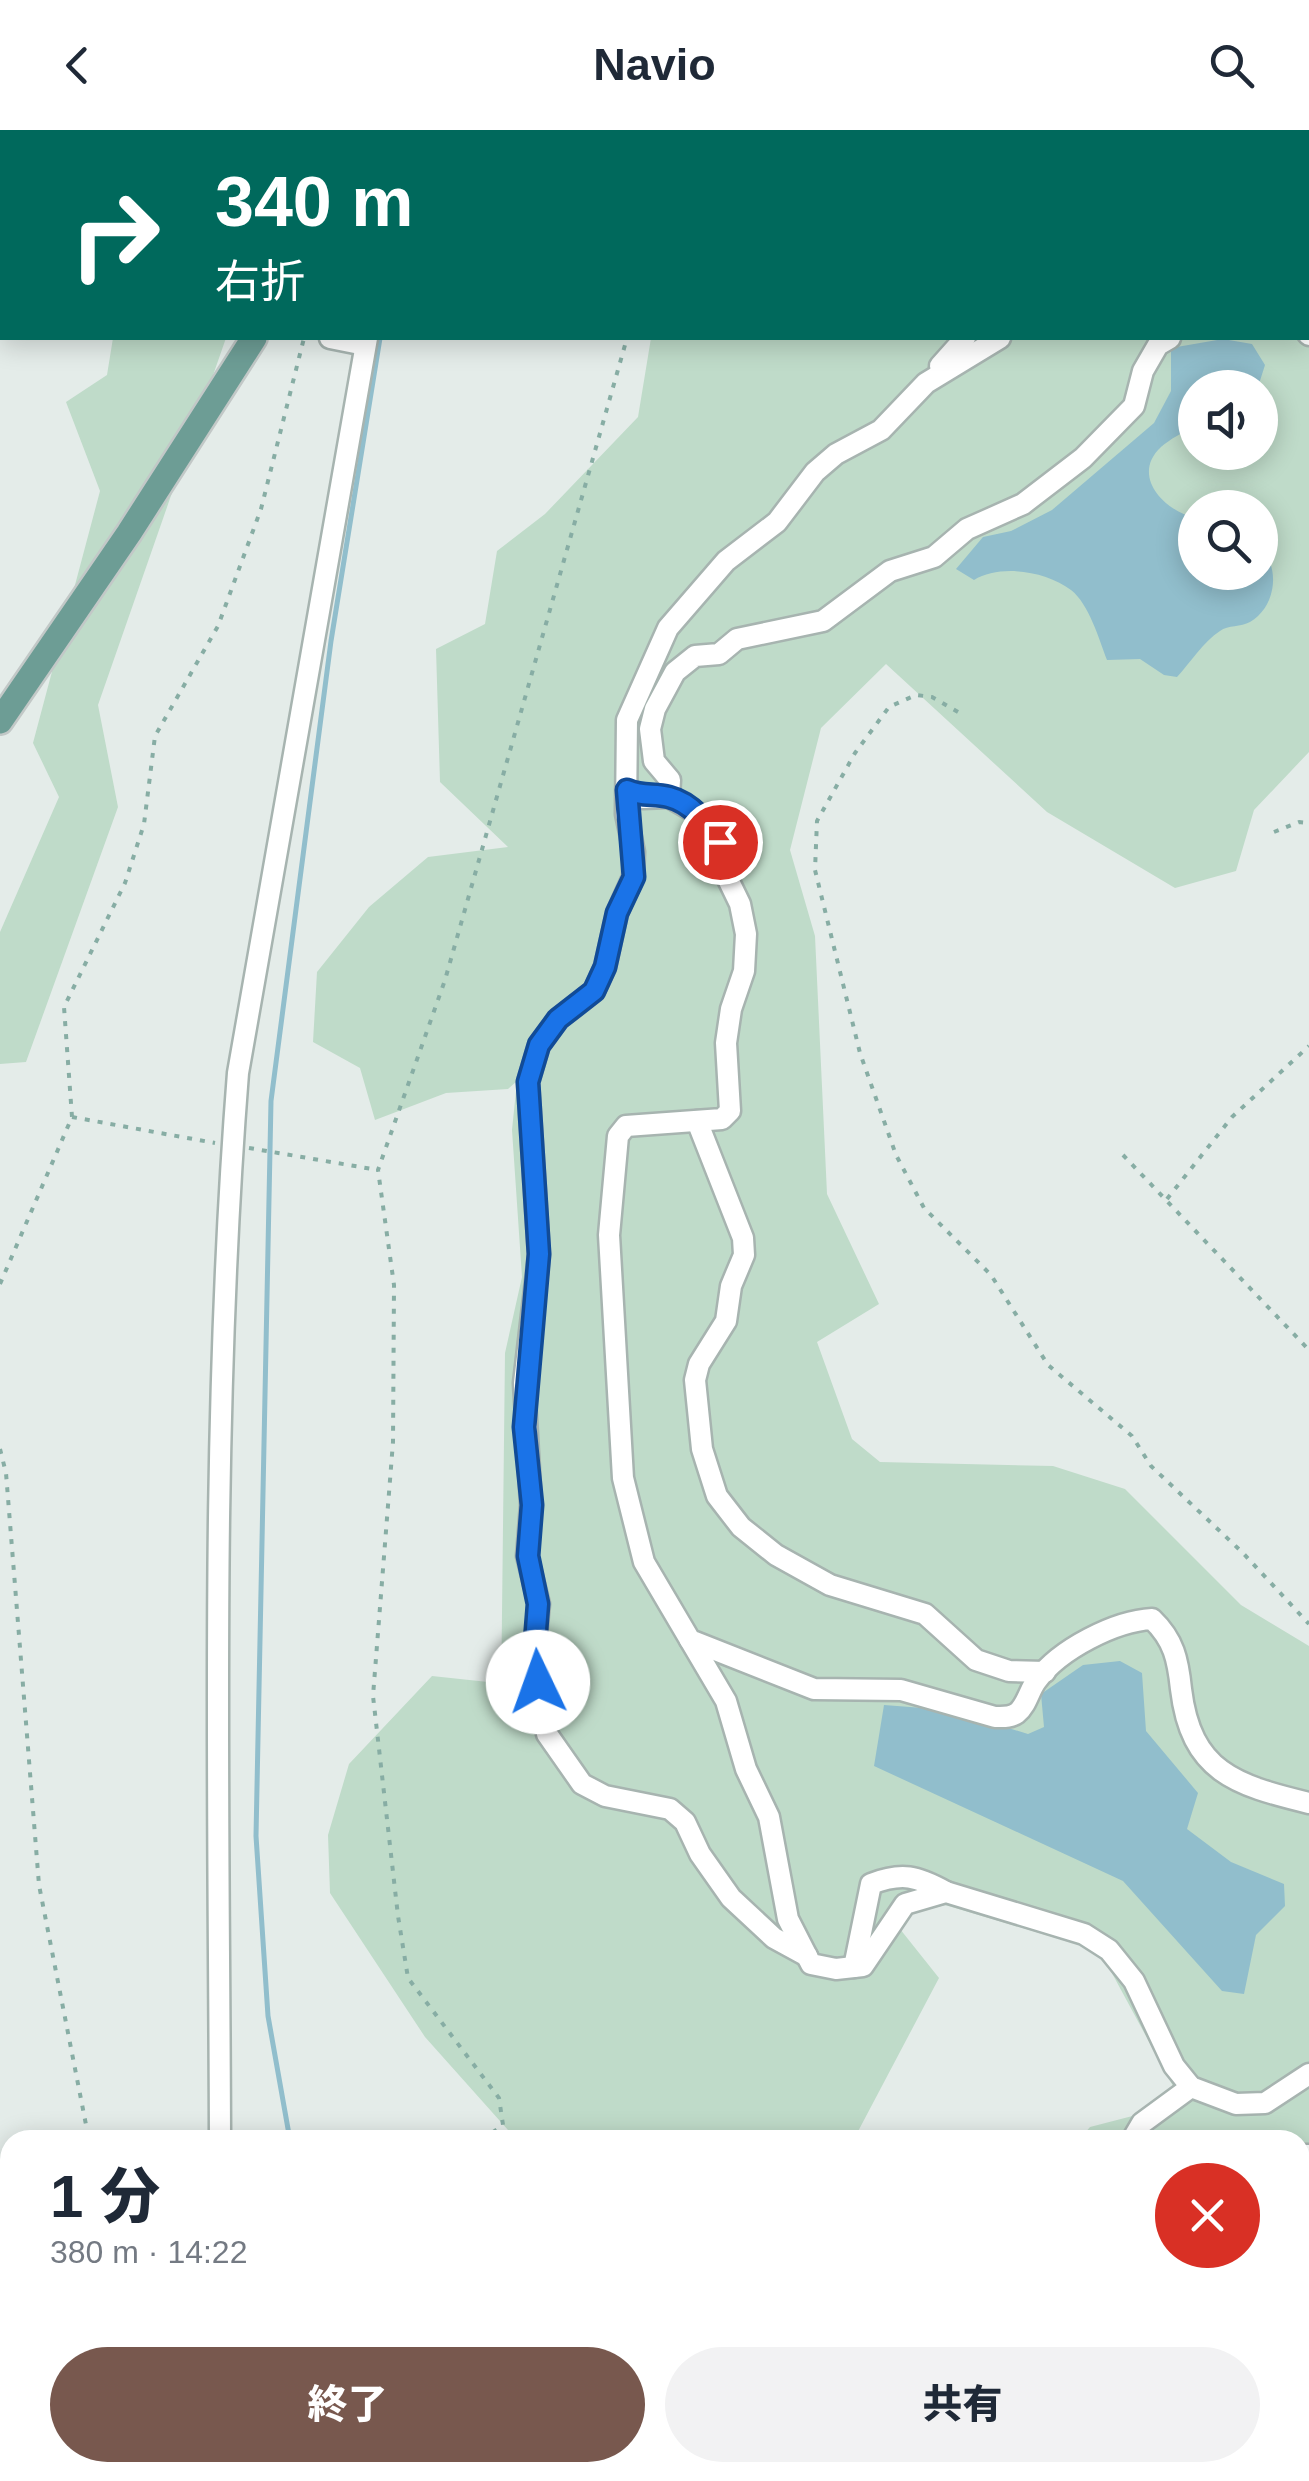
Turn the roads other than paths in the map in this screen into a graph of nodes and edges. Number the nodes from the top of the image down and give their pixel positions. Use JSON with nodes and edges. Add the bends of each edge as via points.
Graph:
{"nodes":[{"id":1,"x":253,"y":340,"type":"edge"},
{"id":2,"x":963,"y":340,"type":"edge"},
{"id":3,"x":997,"y":340,"type":"edge"},
{"id":4,"x":1167,"y":340,"type":"edge"},
{"id":5,"x":366,"y":341,"type":"edge"},
{"id":6,"x":926,"y":383,"type":"junction"},
{"id":7,"x":0,"y":721,"type":"edge"},
{"id":8,"x":627,"y":790,"type":"junction"},
{"id":9,"x":669,"y":797,"type":"junction"},
{"id":10,"x":698,"y":1121,"type":"junction"},
{"id":11,"x":690,"y":1640,"type":"junction"},
{"id":12,"x":1046,"y":1672,"type":"junction"},
{"id":13,"x":1309,"y":1803,"type":"edge"},
{"id":14,"x":946,"y":1892,"type":"junction"},
{"id":15,"x":808,"y":1956,"type":"junction"},
{"id":16,"x":854,"y":1967,"type":"junction"},
{"id":17,"x":1309,"y":2074,"type":"edge"},
{"id":18,"x":1191,"y":2088,"type":"junction"},
{"id":19,"x":220,"y":2130,"type":"edge"},
{"id":20,"x":1138,"y":2130,"type":"edge"}],
"edges":[{"from":1,"to":7,"type":"main road"},
{"from":2,"to":6,"type":"street"},
{"from":3,"to":6,"type":"street"},
{"from":4,"to":9,"type":"street","via":[[1142,372],[1134,406],[1083,458],[1023,504],[967,529],[934,557],[890,571],[824,621],[738,639],[719,654],[695,656],[676,672],[650,729],[654,760],[670,780]]},
{"from":5,"to":19,"type":"street","via":[[238,1073],[227,1184],[218,1679]]},
{"from":6,"to":8,"type":"street","via":[[882,430],[815,472],[777,522],[726,560],[668,628],[627,720]]},
{"from":8,"to":9,"type":"street","via":[[643,798]]},
{"from":8,"to":15,"type":"street","via":[[634,877],[617,913],[605,967],[594,991],[558,1019],[539,1045],[528,1082],[539,1254],[524,1412],[532,1505],[528,1556],[538,1604],[534,1655],[548,1734],[582,1784],[670,1810],[685,1822],[731,1898],[774,1938]]},
{"from":9,"to":10,"type":"street","via":[[702,816],[720,842],[746,934],[726,1043],[730,1111],[722,1119]]},
{"from":10,"to":11,"type":"street","via":[[626,1126],[618,1136],[609,1235],[624,1478],[644,1562]]},
{"from":10,"to":12,"type":"street","via":[[744,1255],[726,1321],[696,1380],[702,1449],[718,1496],[776,1555],[830,1585],[926,1614],[976,1660],[1009,1671]]},
{"from":11,"to":12,"type":"street","via":[[814,1688],[901,1690],[995,1717],[1020,1711]]},
{"from":11,"to":15,"type":"street","via":[[726,1701],[769,1817],[788,1919]]},
{"from":12,"to":13,"type":"street","via":[[1130,1620],[1152,1620],[1178,1655],[1185,1722],[1198,1752],[1229,1777]]},
{"from":14,"to":16,"type":"street","via":[[905,1904],[877,1950],[864,1966]]},
{"from":14,"to":16,"type":"street","via":[[898,1874],[871,1884]]},
{"from":14,"to":18,"type":"street","via":[[1084,1934],[1109,1950],[1134,1981]]},
{"from":15,"to":16,"type":"street","via":[[812,1964]]},
{"from":17,"to":18,"type":"street","via":[[1265,2102],[1236,2104]]},
{"from":18,"to":20,"type":"street"}]}
